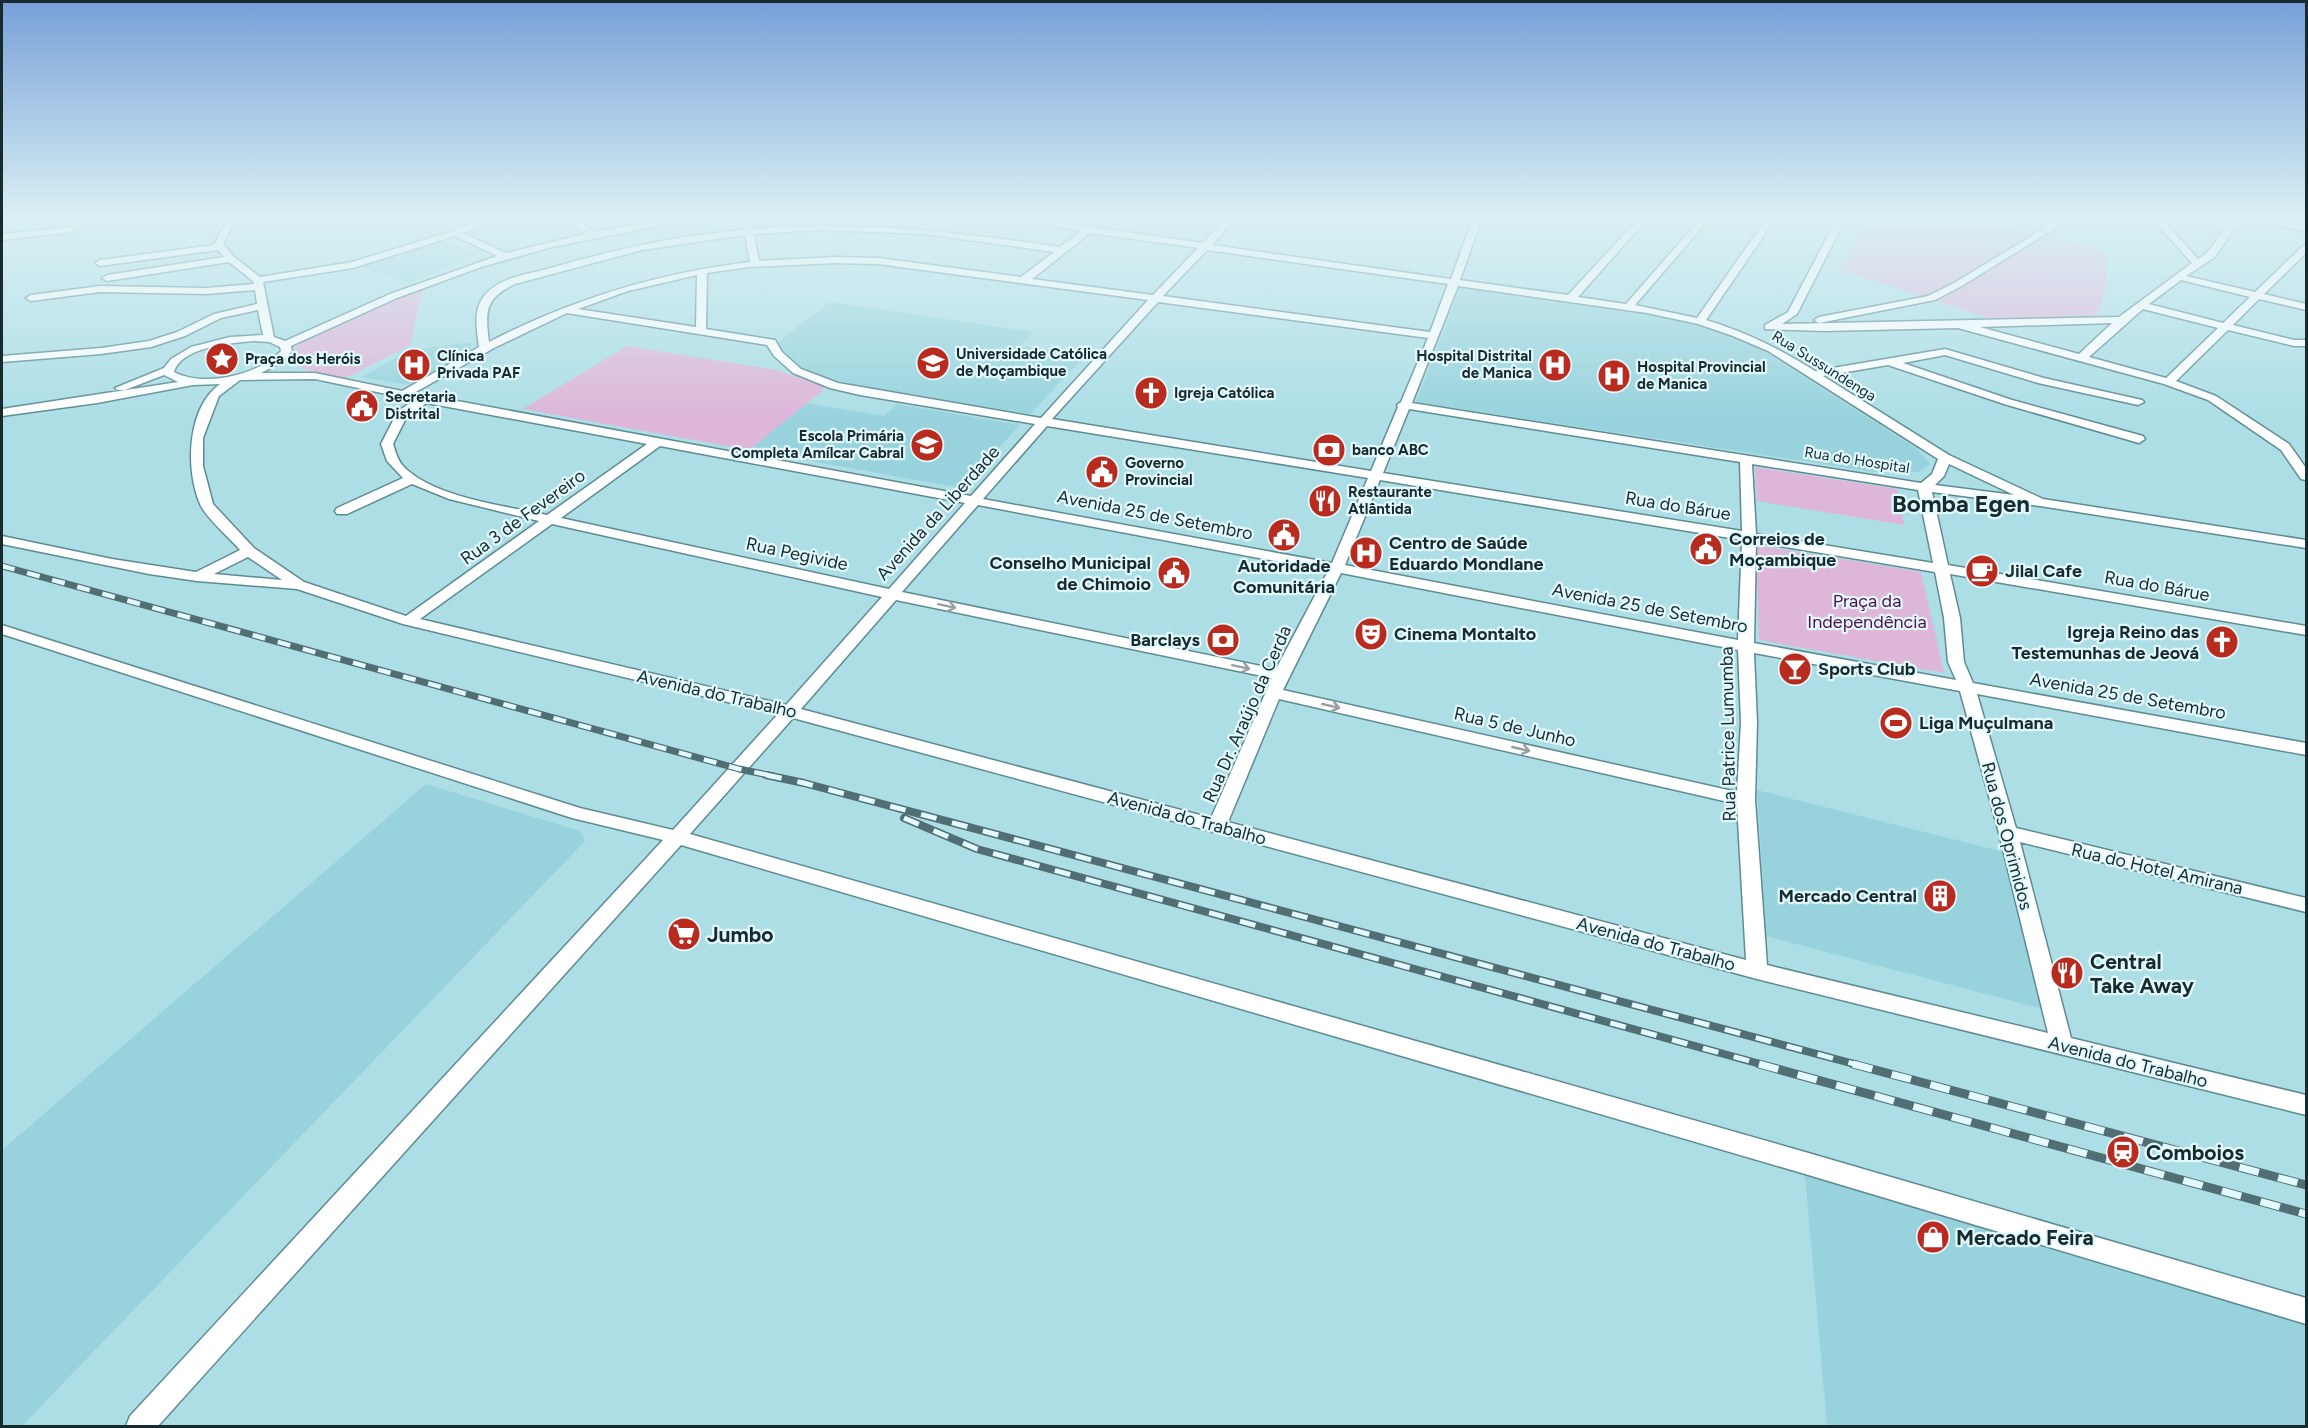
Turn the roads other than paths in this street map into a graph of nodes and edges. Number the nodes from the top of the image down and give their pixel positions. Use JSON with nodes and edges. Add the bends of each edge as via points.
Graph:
{"nodes":[{"id":1,"x":1455,"y":284,"type":"edge"},
{"id":2,"x":247,"y":285,"type":"edge"},
{"id":3,"x":258,"y":285,"type":"edge"},
{"id":4,"x":430,"y":285,"type":"edge"},
{"id":5,"x":507,"y":285,"type":"edge"},
{"id":6,"x":640,"y":285,"type":"edge"},
{"id":7,"x":702,"y":285,"type":"edge"},
{"id":8,"x":1056,"y":285,"type":"edge"},
{"id":9,"x":1169,"y":285,"type":"edge"},
{"id":10,"x":1460,"y":285,"type":"edge"},
{"id":11,"x":1583,"y":285,"type":"edge"},
{"id":12,"x":1648,"y":285,"type":"edge"},
{"id":13,"x":1726,"y":285,"type":"edge"},
{"id":14,"x":1807,"y":285,"type":"edge"},
{"id":15,"x":1958,"y":285,"type":"edge"},
{"id":16,"x":2171,"y":285,"type":"edge"},
{"id":17,"x":2210,"y":285,"type":"edge"},
{"id":18,"x":2268,"y":285,"type":"edge"},
{"id":19,"x":2257,"y":295,"type":"junction"},
{"id":20,"x":31,"y":298,"type":"dead end"},
{"id":21,"x":1570,"y":298,"type":"junction"},
{"id":22,"x":1155,"y":299,"type":"junction"},
{"id":23,"x":262,"y":306,"type":"junction"},
{"id":24,"x":2143,"y":306,"type":"junction"},
{"id":25,"x":1628,"y":307,"type":"junction"},
{"id":26,"x":2307,"y":307,"type":"edge"},
{"id":27,"x":566,"y":310,"type":"junction"},
{"id":28,"x":1701,"y":320,"type":"junction"},
{"id":29,"x":2122,"y":320,"type":"junction"},
{"id":30,"x":328,"y":324,"type":"junction"},
{"id":31,"x":1957,"y":324,"type":"junction"},
{"id":32,"x":1771,"y":327,"type":"junction"},
{"id":33,"x":1795,"y":327,"type":"junction"},
{"id":34,"x":2224,"y":327,"type":"junction"},
{"id":35,"x":701,"y":331,"type":"junction"},
{"id":36,"x":1434,"y":336,"type":"junction"},
{"id":37,"x":1747,"y":337,"type":"junction"},
{"id":38,"x":270,"y":339,"type":"junction"},
{"id":39,"x":2307,"y":343,"type":"edge"},
{"id":40,"x":484,"y":348,"type":"junction"},
{"id":41,"x":284,"y":351,"type":"junction"},
{"id":42,"x":2081,"y":358,"type":"junction"},
{"id":43,"x":2,"y":359,"type":"edge"},
{"id":44,"x":1889,"y":362,"type":"junction"},
{"id":45,"x":168,"y":370,"type":"junction"},
{"id":46,"x":1811,"y":375,"type":"junction"},
{"id":47,"x":315,"y":376,"type":"junction"},
{"id":48,"x":239,"y":377,"type":"junction"},
{"id":49,"x":2168,"y":382,"type":"junction"},
{"id":50,"x":206,"y":386,"type":"junction"},
{"id":51,"x":403,"y":395,"type":"junction"},
{"id":52,"x":425,"y":399,"type":"junction"},
{"id":53,"x":2138,"y":402,"type":"dead end"},
{"id":54,"x":1403,"y":405,"type":"junction"},
{"id":55,"x":2,"y":407,"type":"edge"},
{"id":56,"x":2,"y":413,"type":"edge"},
{"id":57,"x":1043,"y":422,"type":"junction"},
{"id":58,"x":2139,"y":439,"type":"dead end"},
{"id":59,"x":658,"y":442,"type":"junction"},
{"id":60,"x":2285,"y":447,"type":"junction"},
{"id":61,"x":2307,"y":450,"type":"edge"},
{"id":62,"x":1945,"y":458,"type":"junction"},
{"id":63,"x":1746,"y":460,"type":"junction"},
{"id":64,"x":2307,"y":476,"type":"edge"},
{"id":65,"x":1374,"y":477,"type":"junction"},
{"id":66,"x":412,"y":479,"type":"junction"},
{"id":67,"x":1924,"y":487,"type":"junction"},
{"id":68,"x":973,"y":501,"type":"junction"},
{"id":69,"x":2040,"y":502,"type":"junction"},
{"id":70,"x":342,"y":511,"type":"dead end"},
{"id":71,"x":549,"y":519,"type":"junction"},
{"id":72,"x":1749,"y":535,"type":"junction"},
{"id":73,"x":2,"y":540,"type":"edge"},
{"id":74,"x":2307,"y":544,"type":"edge"},
{"id":75,"x":249,"y":551,"type":"junction"},
{"id":76,"x":1941,"y":567,"type":"junction"},
{"id":77,"x":1336,"y":568,"type":"junction"},
{"id":78,"x":197,"y":577,"type":"junction"},
{"id":79,"x":299,"y":585,"type":"junction"},
{"id":80,"x":890,"y":594,"type":"junction"},
{"id":81,"x":408,"y":621,"type":"junction"},
{"id":82,"x":2,"y":629,"type":"edge"},
{"id":83,"x":2307,"y":630,"type":"edge"},
{"id":84,"x":1746,"y":646,"type":"junction"},
{"id":85,"x":1281,"y":675,"type":"junction"},
{"id":86,"x":1967,"y":688,"type":"junction"},
{"id":87,"x":1274,"y":693,"type":"junction"},
{"id":88,"x":787,"y":711,"type":"junction"},
{"id":89,"x":2307,"y":748,"type":"edge"},
{"id":90,"x":1746,"y":800,"type":"junction"},
{"id":91,"x":1217,"y":826,"type":"junction"},
{"id":92,"x":2008,"y":833,"type":"junction"},
{"id":93,"x":676,"y":837,"type":"junction"},
{"id":94,"x":2307,"y":905,"type":"edge"},
{"id":95,"x":1757,"y":971,"type":"junction"},
{"id":96,"x":2062,"y":1046,"type":"junction"},
{"id":97,"x":2307,"y":1105,"type":"edge"},
{"id":98,"x":2307,"y":1311,"type":"edge"},
{"id":99,"x":140,"y":1426,"type":"edge"}],
"edges":[{"from":1,"to":36,"type":"street","name":"Rua Dr. Araújo da Cerda"},
{"from":2,"to":20,"type":"street","via":[[206,291],[100,289]]},
{"from":3,"to":23,"type":"street"},
{"from":4,"to":30,"type":"street"},
{"from":5,"to":40,"type":"street","via":[[490,294],[483,306]]},
{"from":6,"to":27,"type":"street"},
{"from":7,"to":35,"type":"street"},
{"from":8,"to":22,"type":"street"},
{"from":9,"to":22,"type":"street","name":"Avenida da Liberdade"},
{"from":10,"to":21,"type":"street","name":"Rua Sussundenga"},
{"from":11,"to":21,"type":"street"},
{"from":12,"to":25,"type":"street"},
{"from":13,"to":28,"type":"street"},
{"from":14,"to":32,"type":"street","via":[[1792,314]]},
{"from":15,"to":33,"type":"street","via":[[1931,298]]},
{"from":16,"to":24,"type":"street"},
{"from":17,"to":19,"type":"street"},
{"from":18,"to":19,"type":"street"},
{"from":19,"to":26,"type":"street"},
{"from":19,"to":34,"type":"street"},
{"from":21,"to":25,"type":"street","name":"Rua Sussundenga"},
{"from":22,"to":36,"type":"street"},
{"from":22,"to":57,"type":"street","name":"Avenida da Liberdade"},
{"from":23,"to":38,"type":"street"},
{"from":23,"to":43,"type":"street","via":[[218,316],[151,344]]},
{"from":24,"to":29,"type":"street"},
{"from":24,"to":34,"type":"street"},
{"from":25,"to":28,"type":"street","name":"Rua Sussundenga"},
{"from":27,"to":35,"type":"street","name":"Rua do Bárue"},
{"from":27,"to":40,"type":"street"},
{"from":28,"to":37,"type":"street","name":"Rua Sussundenga"},
{"from":29,"to":31,"type":"street"},
{"from":29,"to":42,"type":"street"},
{"from":30,"to":38,"type":"street"},
{"from":30,"to":41,"type":"street"},
{"from":31,"to":33,"type":"street"},
{"from":31,"to":42,"type":"street"},
{"from":32,"to":33,"type":"street"},
{"from":32,"to":37,"type":"street"},
{"from":34,"to":39,"type":"street"},
{"from":34,"to":49,"type":"street"},
{"from":35,"to":57,"type":"street","name":"Rua do Bárue","via":[[771,342],[787,366],[832,385]]},
{"from":36,"to":54,"type":"street","name":"Rua Dr. Araújo da Cerda"},
{"from":37,"to":46,"type":"street","name":"Rua Sussundenga"},
{"from":38,"to":41,"type":"street"},
{"from":38,"to":45,"type":"street","via":[[235,340],[198,349],[172,363]]},
{"from":40,"to":51,"type":"street"},
{"from":41,"to":47,"type":"street","name":"Avenida 25 de Setembro","via":[[294,365]]},
{"from":41,"to":48,"type":"street","via":[[259,371]]},
{"from":42,"to":49,"type":"street"},
{"from":44,"to":46,"type":"street"},
{"from":44,"to":53,"type":"street","via":[[1945,352],[2042,381]]},
{"from":44,"to":58,"type":"street","via":[[2008,402]]},
{"from":45,"to":50,"type":"street","via":[[173,378]]},
{"from":45,"to":55,"type":"street","via":[[100,394]]},
{"from":46,"to":62,"type":"street","name":"Rua Sussundenga"},
{"from":47,"to":48,"type":"street","name":"Avenida 25 de Setembro"},
{"from":47,"to":51,"type":"street","name":"Avenida 25 de Setembro"},
{"from":48,"to":50,"type":"street"},
{"from":49,"to":60,"type":"street","via":[[2212,398]]},
{"from":50,"to":56,"type":"street"},
{"from":50,"to":75,"type":"street","name":"Avenida do Trabalho","via":[[197,438],[197,466],[207,505]]},
{"from":51,"to":52,"type":"street","name":"Avenida 25 de Setembro"},
{"from":52,"to":59,"type":"street","name":"Avenida 25 de Setembro"},
{"from":52,"to":66,"type":"street","name":"Rua Pegivide","via":[[402,414],[387,444],[393,464]]},
{"from":54,"to":63,"type":"street","name":"Rua do Hospital"},
{"from":54,"to":65,"type":"street","name":"Rua Dr. Araújo da Cerda"},
{"from":57,"to":65,"type":"street","name":"Rua do Bárue"},
{"from":57,"to":68,"type":"street","name":"Avenida da Liberdade"},
{"from":59,"to":68,"type":"street","name":"Avenida 25 de Setembro"},
{"from":59,"to":71,"type":"street","name":"Rua 3 de Fevereiro"},
{"from":60,"to":61,"type":"street"},
{"from":60,"to":64,"type":"street"},
{"from":62,"to":67,"type":"street","via":[[1938,476]]},
{"from":62,"to":69,"type":"street","name":"Rua Sussundenga"},
{"from":63,"to":67,"type":"street","name":"Rua do Hospital"},
{"from":63,"to":72,"type":"street","name":"Rua Patrice Lumumba"},
{"from":65,"to":72,"type":"street","name":"Rua do Bárue"},
{"from":65,"to":77,"type":"street","name":"Rua Dr. Araújo da Cerda"},
{"from":66,"to":70,"type":"street"},
{"from":66,"to":71,"type":"street","name":"Rua Pegivide","via":[[439,492]]},
{"from":67,"to":69,"type":"street","name":"Rua do Hospital"},
{"from":67,"to":76,"type":"street","name":"Rua dos Oprimidos"},
{"from":68,"to":77,"type":"street","name":"Avenida 25 de Setembro"},
{"from":68,"to":80,"type":"street","name":"Avenida da Liberdade"},
{"from":69,"to":74,"type":"street","name":"Rua do Hospital"},
{"from":71,"to":80,"type":"street","name":"Rua Pegivide"},
{"from":71,"to":81,"type":"street","name":"Rua 3 de Fevereiro"},
{"from":72,"to":76,"type":"street","name":"Rua do Bárue"},
{"from":72,"to":84,"type":"street","name":"Rua Patrice Lumumba"},
{"from":73,"to":78,"type":"street","via":[[115,566]]},
{"from":75,"to":78,"type":"street"},
{"from":75,"to":79,"type":"street","name":"Avenida do Trabalho"},
{"from":76,"to":83,"type":"street","name":"Rua do Bárue"},
{"from":76,"to":86,"type":"street","name":"Rua dos Oprimidos","via":[[1953,618],[1956,662]]},
{"from":77,"to":84,"type":"street","name":"Avenida 25 de Setembro"},
{"from":77,"to":85,"type":"street","name":"Rua Dr. Araújo da Cerda"},
{"from":78,"to":79,"type":"street"},
{"from":79,"to":81,"type":"street","name":"Avenida do Trabalho"},
{"from":80,"to":85,"type":"street","name":"Rua Pegivide","one_way":true},
{"from":80,"to":88,"type":"street","name":"Avenida da Liberdade"},
{"from":81,"to":88,"type":"street","name":"Avenida do Trabalho"},
{"from":82,"to":93,"type":"street","via":[[578,814]]},
{"from":84,"to":86,"type":"street","name":"Avenida 25 de Setembro"},
{"from":84,"to":90,"type":"street","name":"Rua Patrice Lumumba"},
{"from":85,"to":87,"type":"street","name":"Rua Dr. Araújo da Cerda"},
{"from":86,"to":89,"type":"street","name":"Avenida 25 de Setembro"},
{"from":86,"to":92,"type":"street","name":"Rua dos Oprimidos"},
{"from":87,"to":90,"type":"street","name":"Rua 5 de Junho","one_way":true},
{"from":87,"to":91,"type":"street","name":"Rua Dr. Araújo da Cerda"},
{"from":88,"to":91,"type":"street","name":"Avenida do Trabalho"},
{"from":88,"to":93,"type":"street","name":"Avenida da Liberdade"},
{"from":90,"to":95,"type":"street","name":"Rua Patrice Lumumba"},
{"from":91,"to":95,"type":"street","name":"Avenida do Trabalho"},
{"from":92,"to":94,"type":"street","name":"Rua do Hotel Amirana"},
{"from":92,"to":96,"type":"street","name":"Rua dos Oprimidos"},
{"from":93,"to":98,"type":"street"},
{"from":93,"to":99,"type":"street","name":"Avenida da Liberdade"},
{"from":95,"to":96,"type":"street","name":"Avenida do Trabalho"},
{"from":96,"to":97,"type":"street","name":"Avenida do Trabalho"}]}
